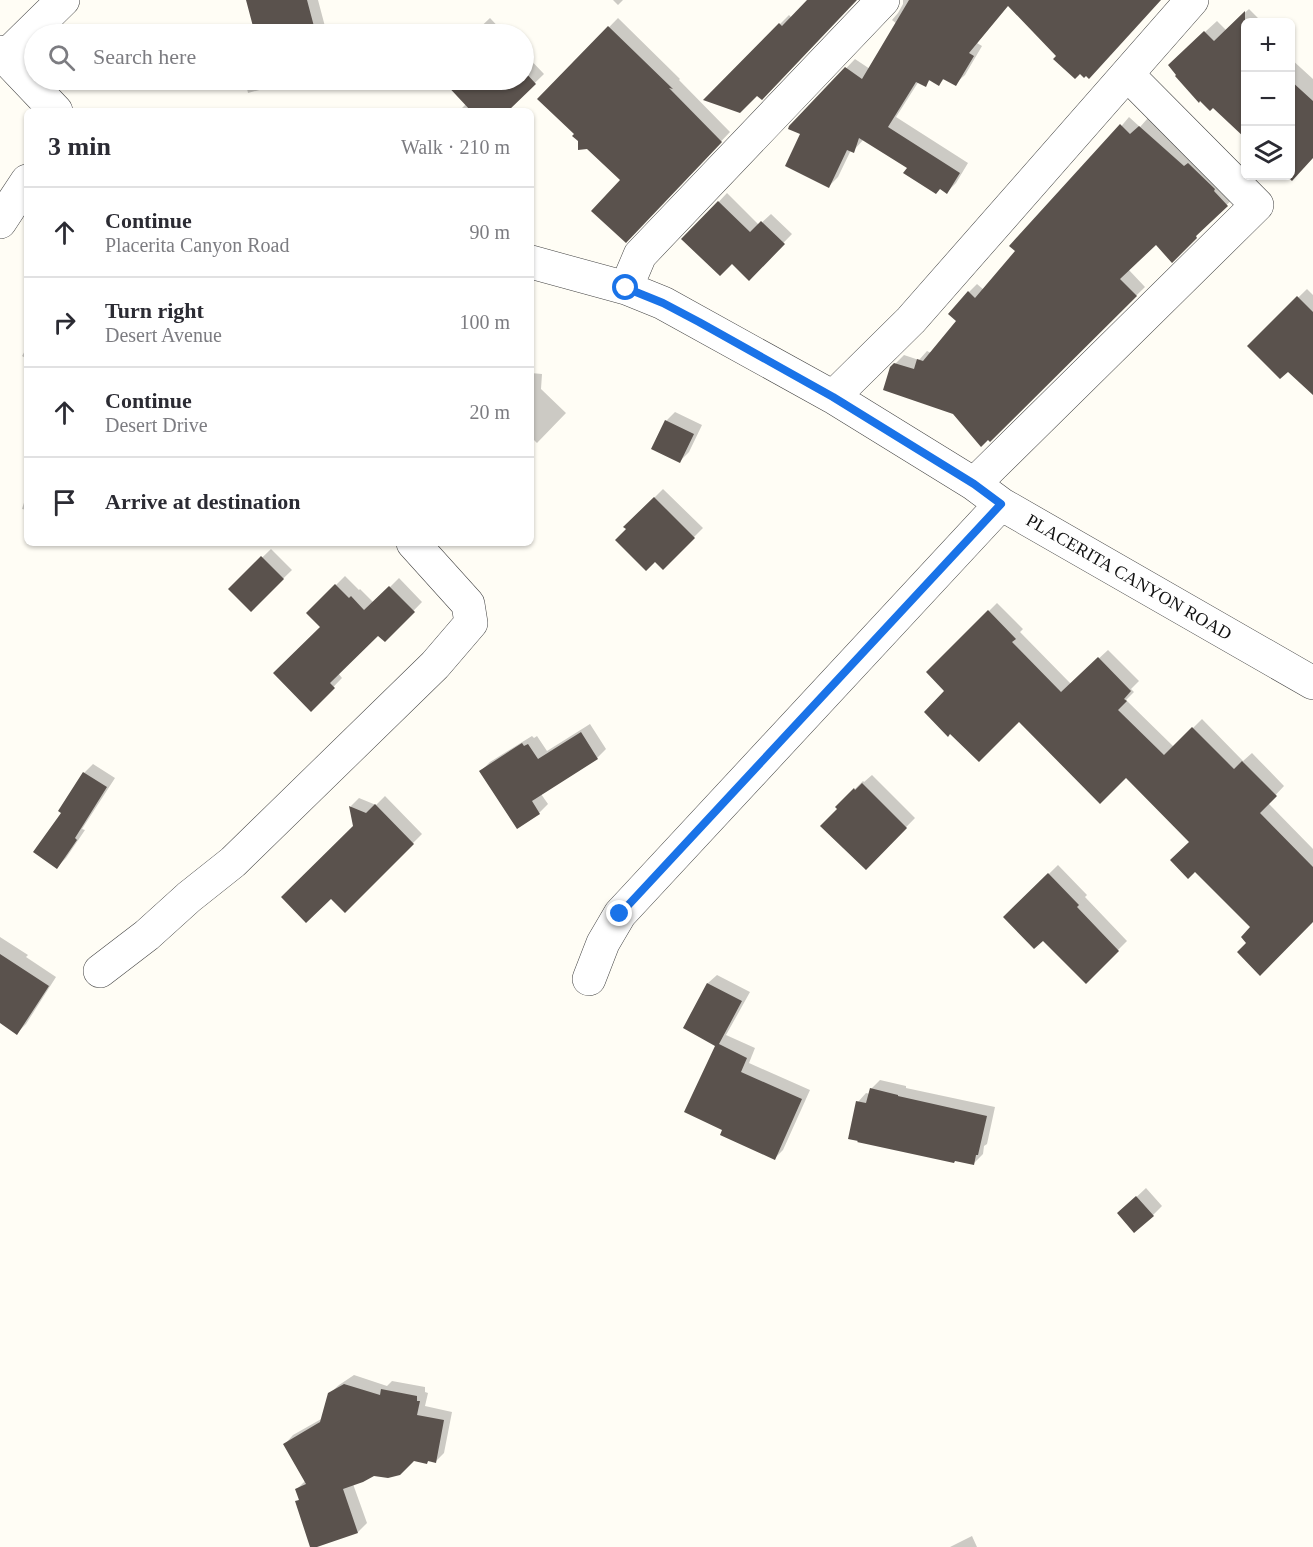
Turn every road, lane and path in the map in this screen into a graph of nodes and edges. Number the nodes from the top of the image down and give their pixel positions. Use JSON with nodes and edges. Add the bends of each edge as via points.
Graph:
{"nodes":[{"id":1,"x":63,"y":0,"type":"edge"},
{"id":2,"x":883,"y":0,"type":"edge"},
{"id":3,"x":1192,"y":0,"type":"edge"},
{"id":4,"x":36,"y":24,"type":"edge"},
{"id":5,"x":24,"y":35,"type":"edge"},
{"id":6,"x":3,"y":54,"type":"edge"},
{"id":7,"x":1128,"y":74,"type":"junction"},
{"id":8,"x":24,"y":77,"type":"edge"},
{"id":9,"x":36,"y":90,"type":"edge"},
{"id":10,"x":53,"y":108,"type":"edge"},
{"id":11,"x":24,"y":186,"type":"edge"},
{"id":12,"x":0,"y":222,"type":"edge"},
{"id":13,"x":534,"y":263,"type":"edge"},
{"id":14,"x":626,"y":288,"type":"junction"},
{"id":15,"x":833,"y":397,"type":"junction"},
{"id":16,"x":974,"y":484,"type":"junction"},
{"id":17,"x":1001,"y":504,"type":"junction"},
{"id":18,"x":416,"y":546,"type":"edge"},
{"id":19,"x":1313,"y":683,"type":"edge"},
{"id":20,"x":100,"y":971,"type":"dead end"},
{"id":21,"x":589,"y":979,"type":"dead end"}],
"edges":[{"from":1,"to":4,"type":"street"},
{"from":2,"to":14,"type":"street","via":[[640,255]]},
{"from":3,"to":7,"type":"street"},
{"from":5,"to":6,"type":"street"},
{"from":6,"to":8,"type":"street"},
{"from":7,"to":15,"type":"street","via":[[911,320]]},
{"from":7,"to":16,"type":"street","via":[[1257,205]]},
{"from":9,"to":10,"type":"street"},
{"from":11,"to":12,"type":"street"},
{"from":13,"to":14,"type":"street","name":"PLACERITA CANYON ROAD"},
{"from":14,"to":15,"type":"street","name":"PLACERITA CANYON ROAD","via":[[663,303]]},
{"from":15,"to":16,"type":"street","name":"PLACERITA CANYON ROAD"},
{"from":16,"to":17,"type":"street","name":"PLACERITA CANYON ROAD"},
{"from":17,"to":19,"type":"street","name":"PLACERITA CANYON ROAD"},
{"from":17,"to":21,"type":"street","via":[[620,914]]},
{"from":18,"to":20,"type":"street","via":[[468,604],[471,623],[435,665],[233,862]]}]}
